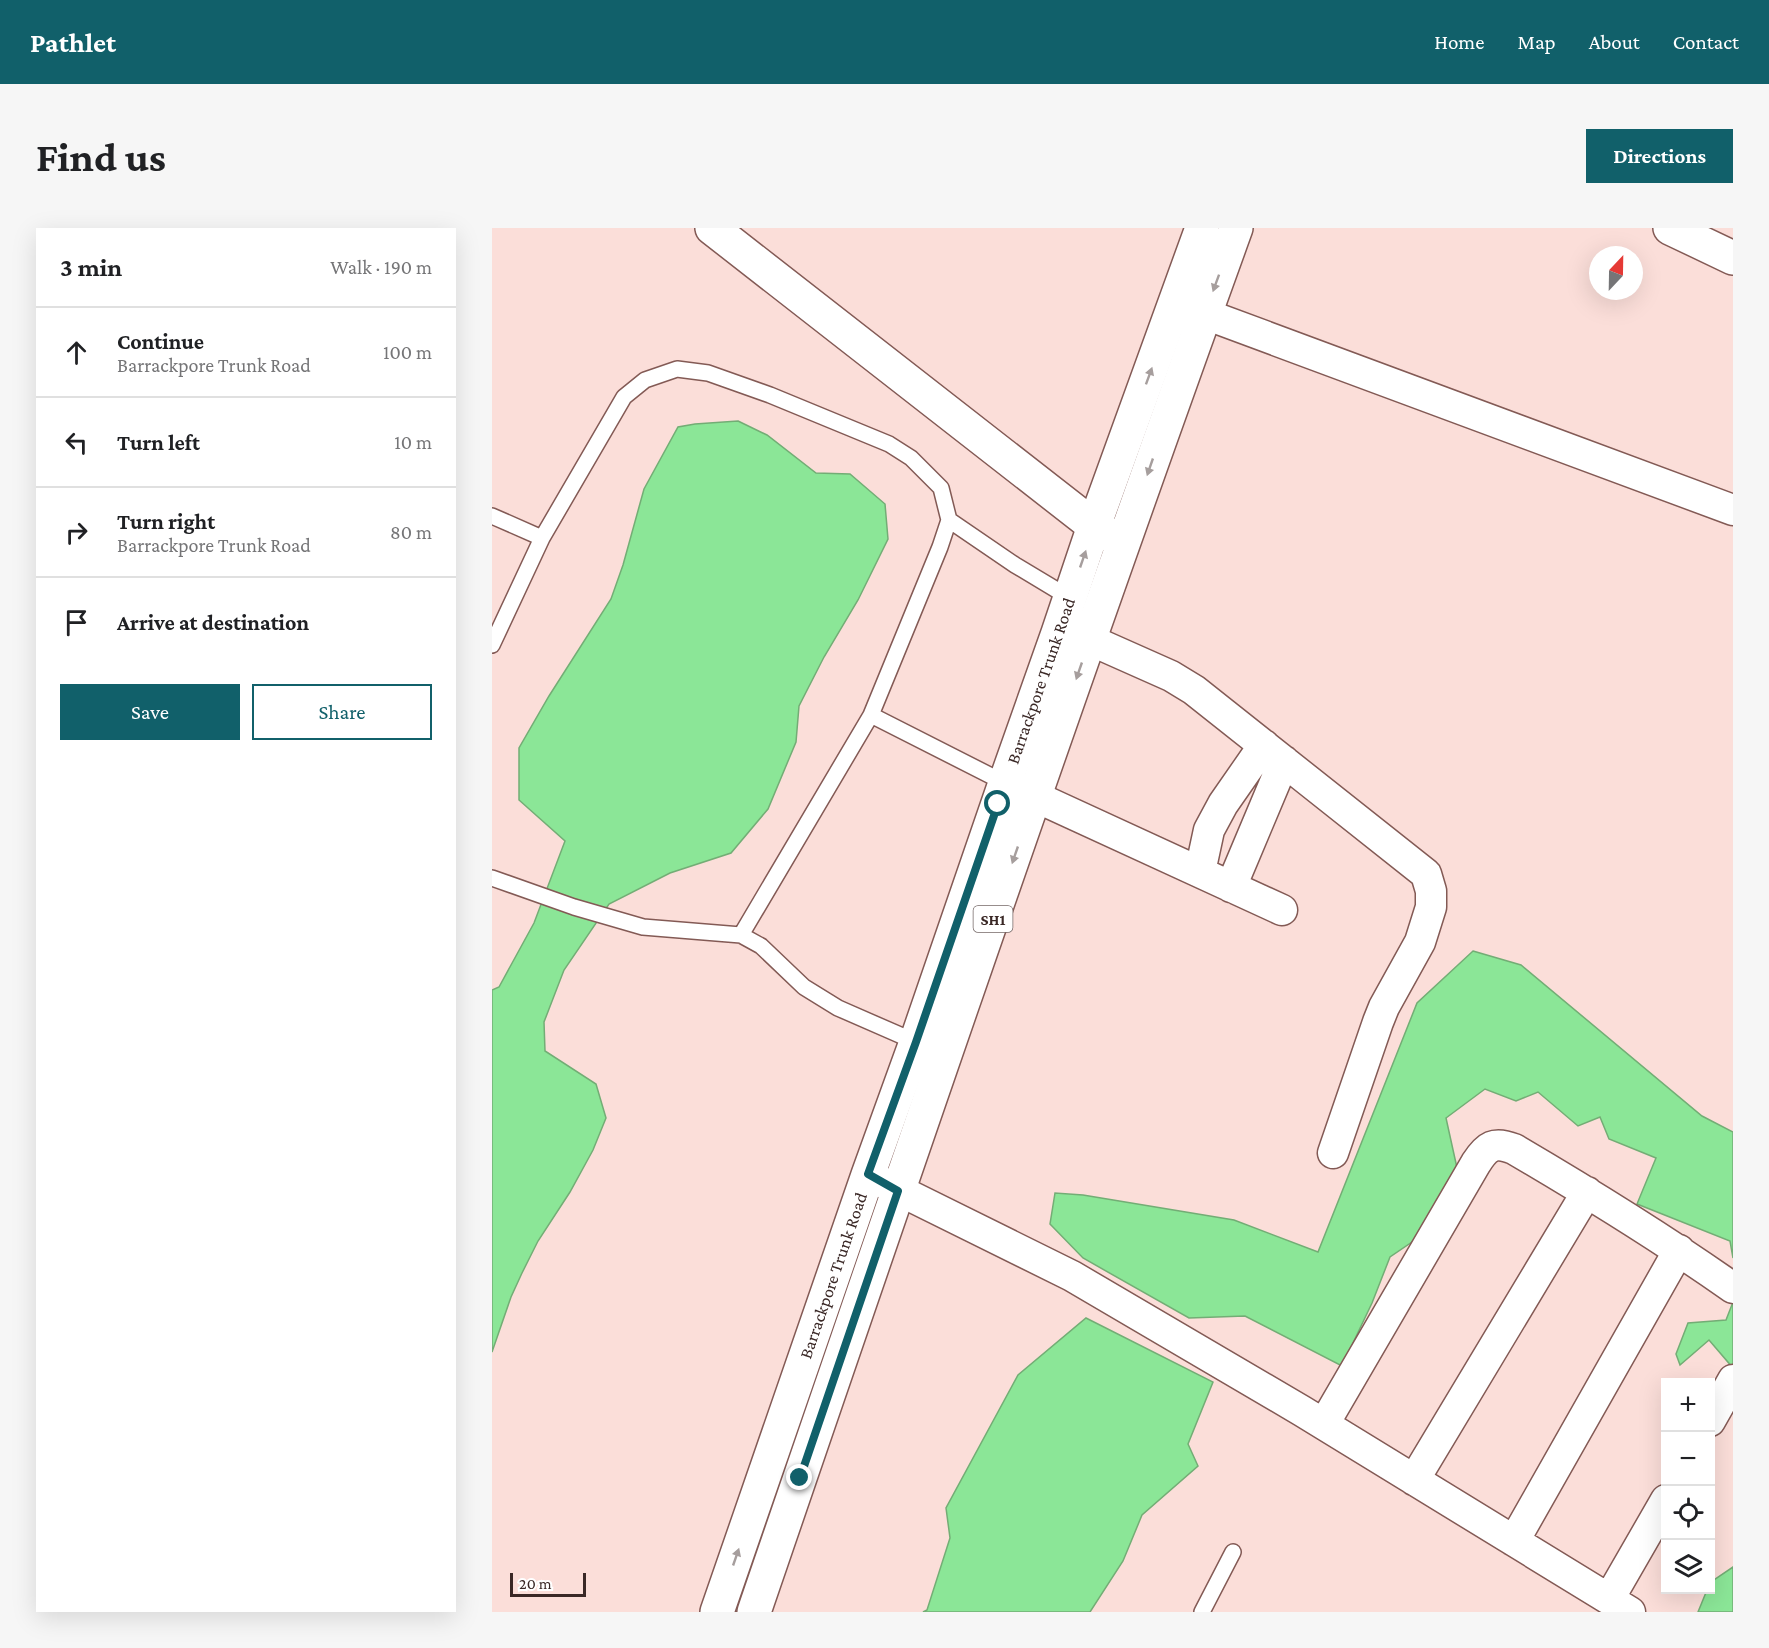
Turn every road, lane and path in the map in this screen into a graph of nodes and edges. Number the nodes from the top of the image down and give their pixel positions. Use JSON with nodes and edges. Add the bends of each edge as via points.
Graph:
{"nodes":[{"id":1,"x":712,"y":228,"type":"edge"},
{"id":2,"x":1202,"y":228,"type":"edge"},
{"id":3,"x":1236,"y":228,"type":"edge"},
{"id":4,"x":1670,"y":228,"type":"edge"},
{"id":5,"x":1733,"y":258,"type":"edge"},
{"id":6,"x":1205,"y":314,"type":"junction"},
{"id":7,"x":1733,"y":510,"type":"edge"},
{"id":8,"x":492,"y":516,"type":"edge"},
{"id":9,"x":949,"y":520,"type":"junction"},
{"id":10,"x":1094,"y":526,"type":"junction"},
{"id":11,"x":542,"y":538,"type":"junction"},
{"id":12,"x":1124,"y":542,"type":"junction"},
{"id":13,"x":1070,"y":598,"type":"junction"},
{"id":14,"x":1090,"y":640,"type":"junction"},
{"id":15,"x":492,"y":645,"type":"edge"},
{"id":16,"x":871,"y":715,"type":"junction"},
{"id":17,"x":1274,"y":753,"type":"junction"},
{"id":18,"x":1005,"y":783,"type":"junction"},
{"id":19,"x":1035,"y":797,"type":"junction"},
{"id":20,"x":1200,"y":872,"type":"junction"},
{"id":21,"x":492,"y":878,"type":"edge"},
{"id":22,"x":1231,"y":887,"type":"junction"},
{"id":23,"x":1282,"y":910,"type":"dead end"},
{"id":24,"x":741,"y":935,"type":"junction"},
{"id":25,"x":916,"y":1042,"type":"junction"},
{"id":26,"x":1332,"y":1153,"type":"dead end"},
{"id":27,"x":868,"y":1174,"type":"junction"},
{"id":28,"x":898,"y":1191,"type":"junction"},
{"id":29,"x":1587,"y":1192,"type":"junction"},
{"id":30,"x":1679,"y":1250,"type":"junction"},
{"id":31,"x":1733,"y":1288,"type":"edge"},
{"id":32,"x":1733,"y":1380,"type":"edge"},
{"id":33,"x":1715,"y":1412,"type":"edge"},
{"id":34,"x":1324,"y":1424,"type":"junction"},
{"id":35,"x":1414,"y":1480,"type":"junction"},
{"id":36,"x":1661,"y":1509,"type":"edge"},
{"id":37,"x":1514,"y":1540,"type":"junction"},
{"id":38,"x":1233,"y":1552,"type":"dead end"},
{"id":39,"x":1619,"y":1606,"type":"edge"},
{"id":40,"x":717,"y":1612,"type":"edge"},
{"id":41,"x":754,"y":1612,"type":"edge"},
{"id":42,"x":1202,"y":1612,"type":"edge"}],
"edges":[{"from":1,"to":10,"type":"main road"},
{"from":10,"to":2,"type":"main road","name":"Barrackpore Trunk Road","number":"SH1","one_way":true},
{"from":3,"to":6,"type":"main road","name":"Barrackpore Trunk Road","number":"SH1","one_way":true},
{"from":4,"to":5,"type":"main road"},
{"from":6,"to":7,"type":"street"},
{"from":6,"to":12,"type":"main road","name":"Barrackpore Trunk Road","number":"SH1","one_way":true},
{"from":8,"to":11,"type":"lane"},
{"from":9,"to":11,"type":"lane","via":[[941,488],[911,458],[889,444],[708,373],[677,369],[645,380],[624,397]]},
{"from":9,"to":13,"type":"lane"},
{"from":9,"to":16,"type":"lane"},
{"from":10,"to":12,"type":"main road"},
{"from":13,"to":10,"type":"main road","name":"Barrackpore Trunk Road","number":"SH1","one_way":true},
{"from":11,"to":15,"type":"lane"},
{"from":12,"to":14,"type":"main road","name":"Barrackpore Trunk Road","number":"SH1"},
{"from":13,"to":18,"type":"main road","name":"Barrackpore Trunk Road","number":"SH1"},
{"from":14,"to":17,"type":"street","via":[[1194,690]]},
{"from":14,"to":19,"type":"main road","name":"Barrackpore Trunk Road","number":"SH1","one_way":true},
{"from":16,"to":18,"type":"lane"},
{"from":16,"to":24,"type":"lane"},
{"from":17,"to":20,"type":"street","via":[[1223,804],[1209,830]]},
{"from":17,"to":22,"type":"street"},
{"from":17,"to":26,"type":"street","via":[[1426,874],[1431,891],[1431,907],[1420,942],[1384,1007]]},
{"from":18,"to":19,"type":"street"},
{"from":18,"to":25,"type":"main road","name":"Barrackpore Trunk Road","number":"SH1"},
{"from":19,"to":20,"type":"street"},
{"from":19,"to":28,"type":"main road","name":"Barrackpore Trunk Road","number":"SH1","one_way":true},
{"from":20,"to":22,"type":"street"},
{"from":21,"to":24,"type":"lane","via":[[643,927]]},
{"from":22,"to":23,"type":"street"},
{"from":24,"to":25,"type":"lane","via":[[761,946],[804,987],[838,1008]]},
{"from":25,"to":27,"type":"main road","name":"Barrackpore Trunk Road","number":"SH1"},
{"from":27,"to":28,"type":"street"},
{"from":40,"to":27,"type":"main road","name":"Barrackpore Trunk Road","number":"SH1","one_way":true},
{"from":28,"to":34,"type":"street","via":[[1072,1276]]},
{"from":28,"to":41,"type":"main road","name":"Barrackpore Trunk Road","number":"SH1"},
{"from":29,"to":30,"type":"street"},
{"from":29,"to":34,"type":"street","via":[[1504,1145],[1492,1145],[1483,1151]]},
{"from":29,"to":35,"type":"street"},
{"from":30,"to":31,"type":"street"},
{"from":30,"to":37,"type":"street"},
{"from":32,"to":33,"type":"street"},
{"from":34,"to":35,"type":"street"},
{"from":35,"to":37,"type":"street"},
{"from":36,"to":39,"type":"street"},
{"from":37,"to":39,"type":"street"},
{"from":38,"to":42,"type":"lane"}]}
